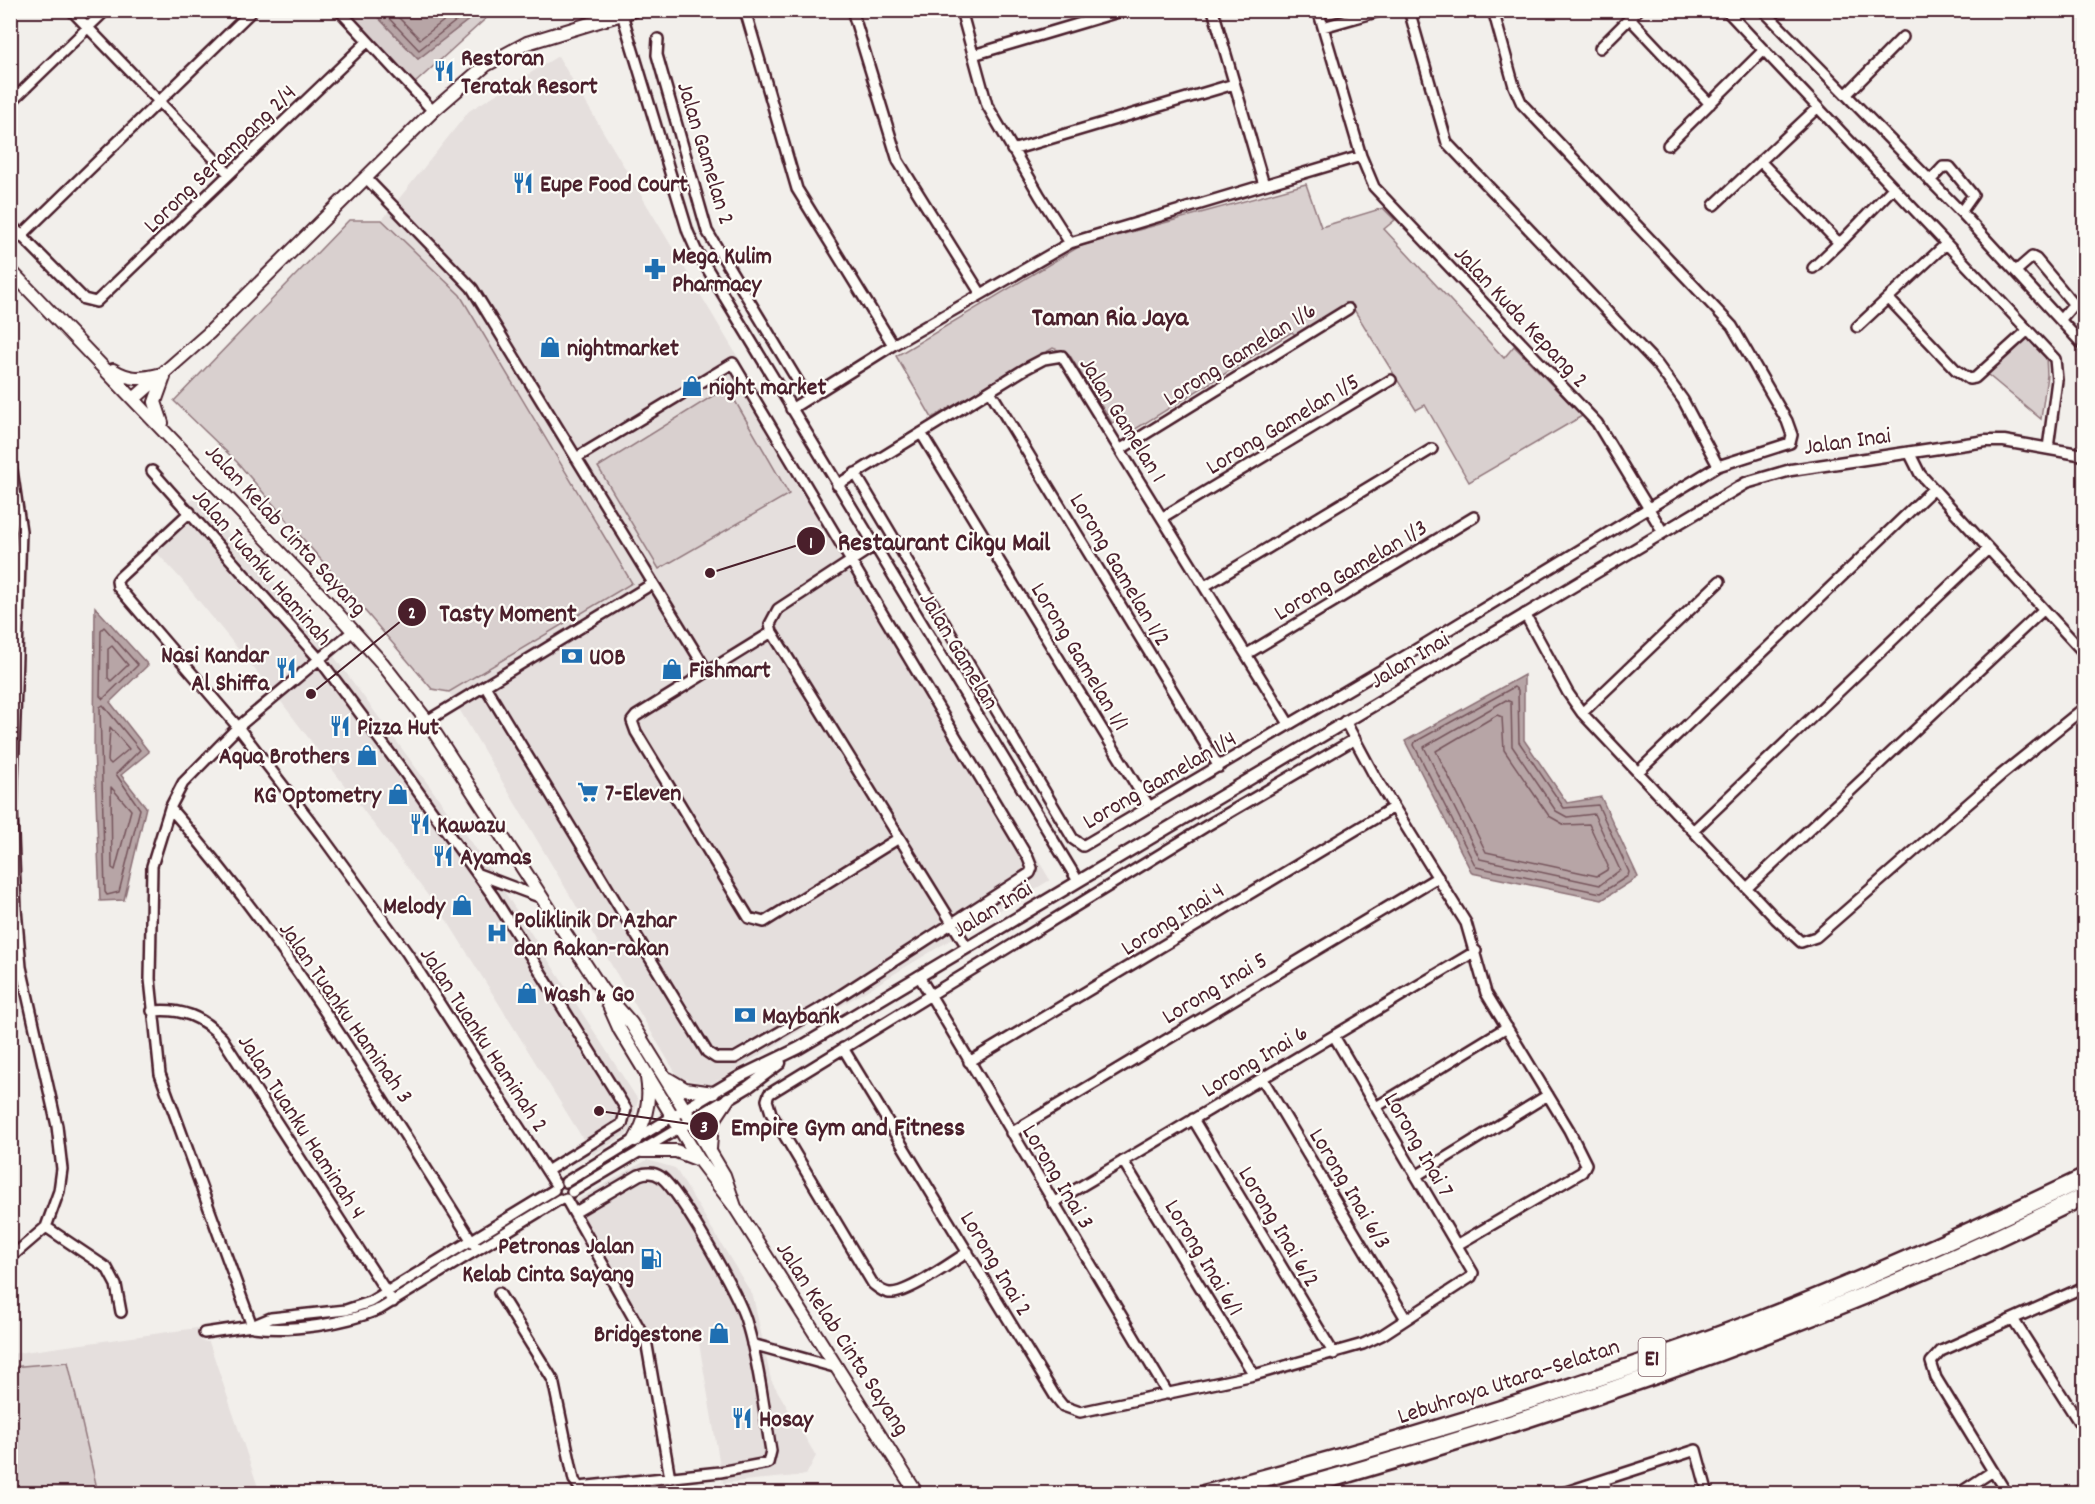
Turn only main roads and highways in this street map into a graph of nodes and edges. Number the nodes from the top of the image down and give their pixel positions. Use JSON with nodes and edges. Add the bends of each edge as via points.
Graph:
{"nodes":[{"id":1,"x":636,"y":10,"type":"edge"},
{"id":2,"x":10,"y":270,"type":"edge"},
{"id":3,"x":94,"y":358,"type":"junction"},
{"id":4,"x":166,"y":373,"type":"junction"},
{"id":5,"x":135,"y":398,"type":"junction"},
{"id":6,"x":170,"y":436,"type":"junction"},
{"id":7,"x":651,"y":1067,"type":"junction"},
{"id":8,"x":713,"y":1093,"type":"road end"},
{"id":9,"x":728,"y":1099,"type":"road end"},
{"id":10,"x":710,"y":1152,"type":"junction"},
{"id":11,"x":699,"y":1160,"type":"junction"},
{"id":12,"x":2085,"y":1178,"type":"edge"},
{"id":13,"x":2085,"y":1196,"type":"edge"},
{"id":14,"x":735,"y":1207,"type":"junction"},
{"id":15,"x":918,"y":1493,"type":"edge"},
{"id":16,"x":1204,"y":1494,"type":"edge"},
{"id":17,"x":1277,"y":1494,"type":"edge"}],
"edges":[{"from":1,"to":4,"type":"main road","via":[[513,48],[486,65],[433,111]]},
{"from":2,"to":3,"type":"main road","name":"Jalan Kelab Cinta Sayang"},
{"from":3,"to":4,"type":"main road","via":[[127,378]]},
{"from":3,"to":5,"type":"main road","name":"Jalan Kelab Cinta Sayang"},
{"from":4,"to":5,"type":"main road"},
{"from":4,"to":6,"type":"main road","via":[[155,402]]},
{"from":5,"to":6,"type":"main road","name":"Jalan Kelab Cinta Sayang"},
{"from":6,"to":7,"type":"main road","name":"Jalan Kelab Cinta Sayang","via":[[353,631],[427,721],[602,990],[631,1023]]},
{"from":7,"to":8,"type":"main road","via":[[676,1085],[694,1092]]},
{"from":7,"to":10,"type":"main road","name":"Jalan Kelab Cinta Sayang","via":[[685,1110]]},
{"from":7,"to":11,"type":"main road","name":"Jalan Kelab Cinta Sayang","via":[[676,1123]]},
{"from":7,"to":11,"type":"main road","via":[[648,1107],[638,1145],[676,1151]]},
{"from":9,"to":10,"type":"main road","via":[[712,1123]]},
{"from":10,"to":14,"type":"main road","name":"Jalan Kelab Cinta Sayang","via":[[724,1175]]},
{"from":11,"to":14,"type":"main road","name":"Jalan Kelab Cinta Sayang"},
{"from":12,"to":16,"type":"highway","name":"Lebuhraya Utara–Selatan","number":"E1","via":[[1881,1271],[1751,1323],[1461,1422]]},
{"from":13,"to":17,"type":"highway","name":"Lebuhraya Utara–Selatan","number":"E1","via":[[1912,1276],[1757,1338],[1471,1438]]},
{"from":14,"to":15,"type":"main road","name":"Jalan Kelab Cinta Sayang"}]}
